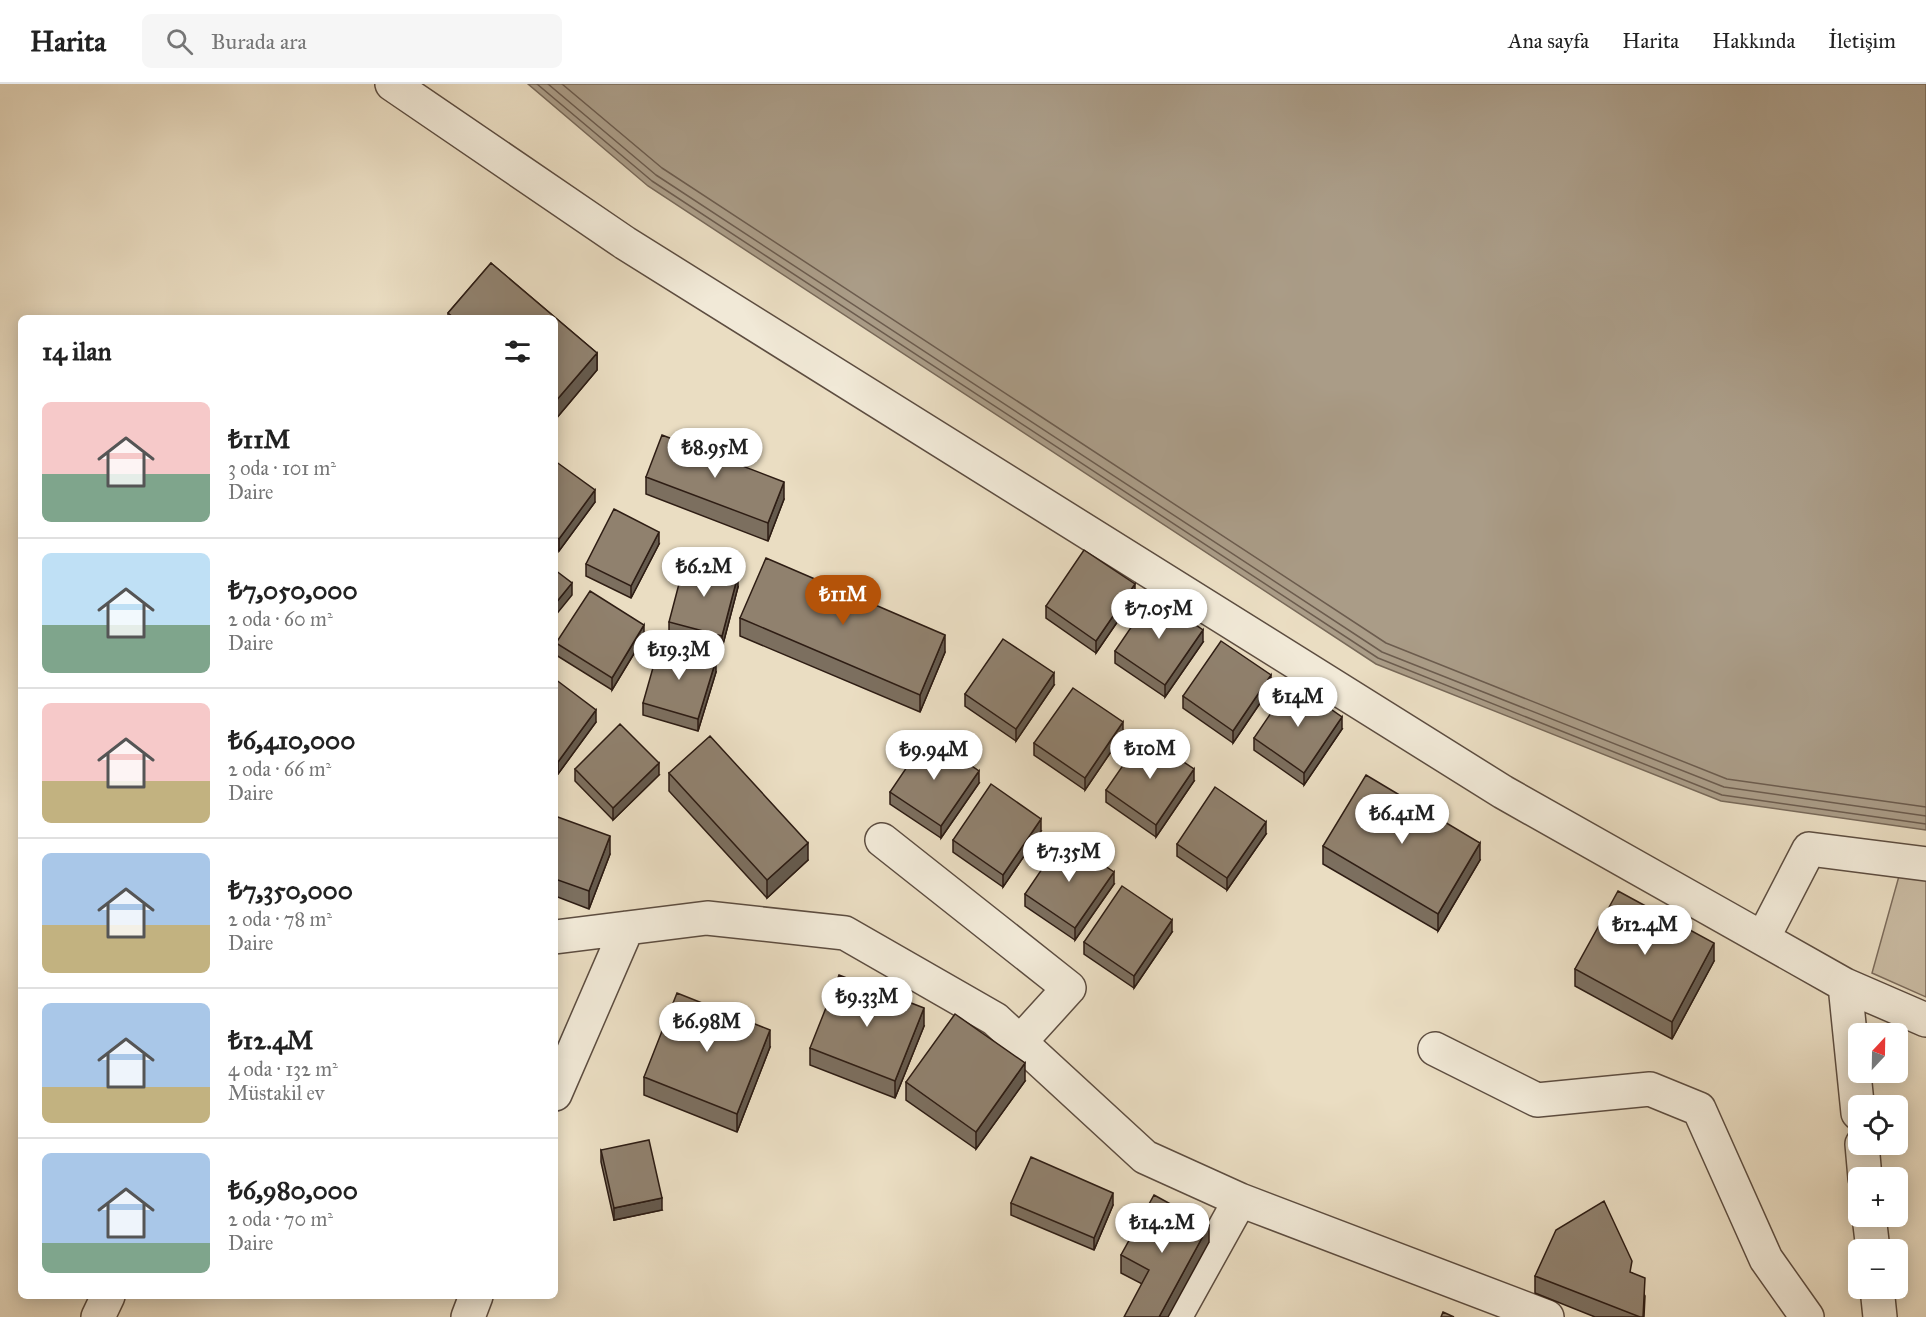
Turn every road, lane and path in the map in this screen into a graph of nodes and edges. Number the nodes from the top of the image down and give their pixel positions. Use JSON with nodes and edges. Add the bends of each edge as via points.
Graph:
{"nodes":[{"id":1,"x":392,"y":84,"type":"edge"},
{"id":2,"x":882,"y":840,"type":"dead end"},
{"id":3,"x":1926,"y":864,"type":"edge"},
{"id":4,"x":627,"y":928,"type":"junction"},
{"id":5,"x":558,"y":938,"type":"edge"},
{"id":6,"x":1763,"y":938,"type":"junction"},
{"id":7,"x":1845,"y":985,"type":"junction"},
{"id":8,"x":1926,"y":1020,"type":"edge"},
{"id":9,"x":1020,"y":1042,"type":"junction"},
{"id":10,"x":1435,"y":1049,"type":"dead end"},
{"id":11,"x":558,"y":1087,"type":"edge"},
{"id":12,"x":1856,"y":1095,"type":"edge"},
{"id":13,"x":1240,"y":1200,"type":"junction"},
{"id":14,"x":107,"y":1299,"type":"edge"},
{"id":15,"x":475,"y":1299,"type":"edge"},
{"id":16,"x":1878,"y":1299,"type":"edge"},
{"id":17,"x":98,"y":1317,"type":"edge"},
{"id":18,"x":468,"y":1317,"type":"edge"},
{"id":19,"x":1175,"y":1317,"type":"edge"},
{"id":20,"x":1547,"y":1317,"type":"edge"},
{"id":21,"x":1807,"y":1317,"type":"edge"},
{"id":22,"x":1880,"y":1317,"type":"edge"}],
"edges":[{"from":1,"to":6,"type":"street","via":[[625,243],[1503,792]]},
{"from":2,"to":9,"type":"street","via":[[1069,988]]},
{"from":3,"to":6,"type":"street","via":[[1809,849]]},
{"from":4,"to":5,"type":"street"},
{"from":4,"to":9,"type":"street","via":[[707,918],[845,933],[995,1019]]},
{"from":4,"to":11,"type":"street"},
{"from":6,"to":7,"type":"street"},
{"from":7,"to":8,"type":"street"},
{"from":7,"to":12,"type":"street"},
{"from":9,"to":13,"type":"street","via":[[1145,1156]]},
{"from":10,"to":21,"type":"street","via":[[1538,1100],[1650,1089],[1699,1109],[1766,1259]]},
{"from":13,"to":19,"type":"street"},
{"from":13,"to":20,"type":"street"},
{"from":14,"to":17,"type":"street"},
{"from":15,"to":18,"type":"street"},
{"from":16,"to":22,"type":"street"}]}
